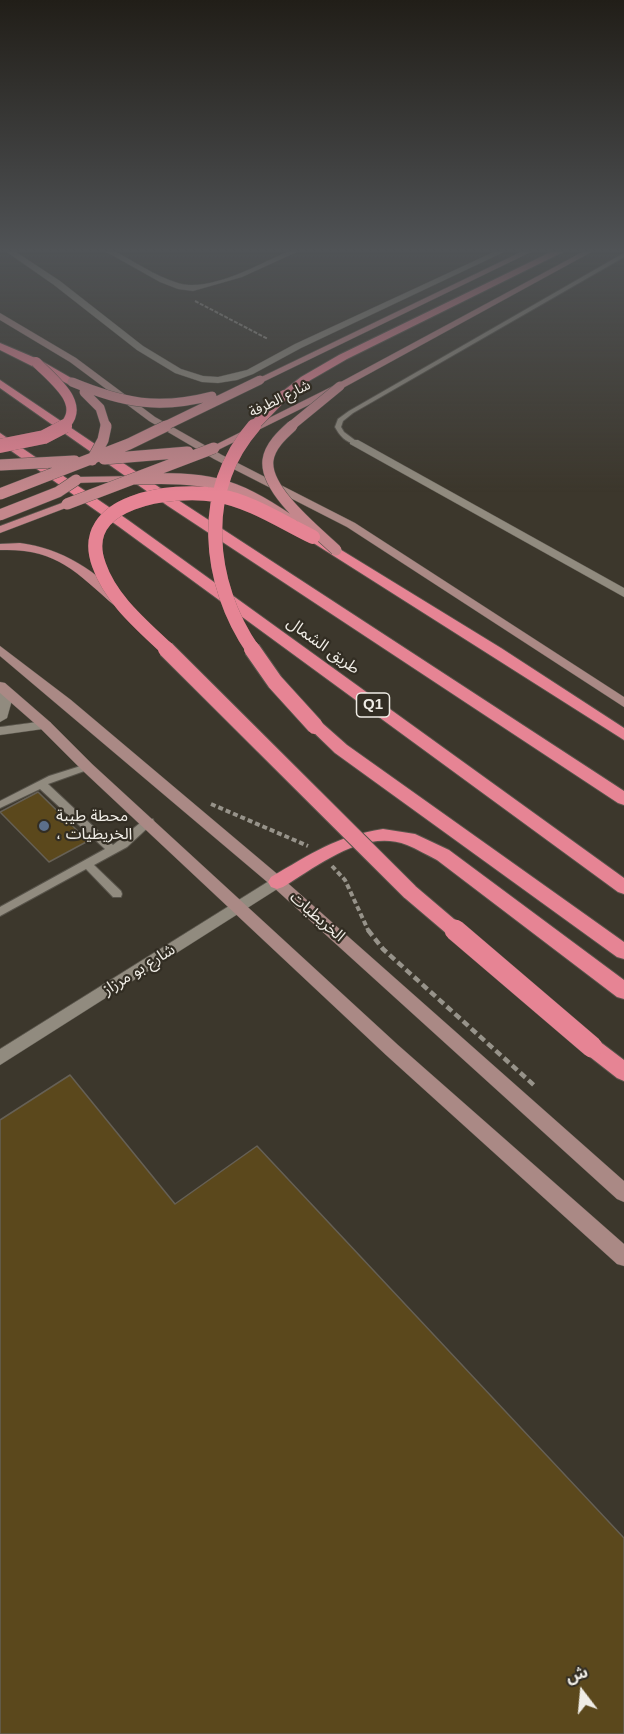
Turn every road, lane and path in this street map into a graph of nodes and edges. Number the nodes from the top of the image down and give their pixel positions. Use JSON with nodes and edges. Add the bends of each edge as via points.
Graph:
{"nodes":[{"id":1,"x":25,"y":331,"type":"edge"},
{"id":2,"x":118,"y":331,"type":"edge"},
{"id":3,"x":252,"y":331,"type":"edge"},
{"id":4,"x":330,"y":331,"type":"edge"},
{"id":5,"x":363,"y":331,"type":"edge"},
{"id":6,"x":397,"y":331,"type":"edge"},
{"id":7,"x":442,"y":331,"type":"edge"},
{"id":8,"x":490,"y":331,"type":"edge"},
{"id":9,"x":268,"y":339,"type":"dead end"},
{"id":10,"x":0,"y":346,"type":"edge"},
{"id":11,"x":36,"y":362,"type":"junction"},
{"id":12,"x":261,"y":380,"type":"junction"},
{"id":13,"x":72,"y":382,"type":"junction"},
{"id":14,"x":0,"y":383,"type":"edge"},
{"id":15,"x":340,"y":386,"type":"junction"},
{"id":16,"x":0,"y":437,"type":"edge"},
{"id":17,"x":354,"y":442,"type":"joint"},
{"id":18,"x":0,"y":446,"type":"edge"},
{"id":19,"x":214,"y":448,"type":"junction"},
{"id":20,"x":92,"y":460,"type":"junction"},
{"id":21,"x":0,"y":465,"type":"edge"},
{"id":22,"x":134,"y":479,"type":"junction"},
{"id":23,"x":76,"y":480,"type":"junction"},
{"id":24,"x":0,"y":494,"type":"edge"},
{"id":25,"x":0,"y":515,"type":"edge"},
{"id":26,"x":0,"y":530,"type":"edge"},
{"id":27,"x":313,"y":537,"type":"junction"},
{"id":28,"x":0,"y":547,"type":"edge"},
{"id":29,"x":336,"y":550,"type":"junction"},
{"id":30,"x":624,"y":593,"type":"edge"},
{"id":31,"x":127,"y":610,"type":"junction"},
{"id":32,"x":0,"y":650,"type":"edge"},
{"id":33,"x":2,"y":688,"type":"edge"},
{"id":34,"x":624,"y":703,"type":"edge"},
{"id":35,"x":0,"y":718,"type":"edge"},
{"id":36,"x":45,"y":725,"type":"junction"},
{"id":37,"x":0,"y":731,"type":"edge"},
{"id":38,"x":624,"y":735,"type":"edge"},
{"id":39,"x":87,"y":768,"type":"junction"},
{"id":40,"x":41,"y":784,"type":"junction"},
{"id":41,"x":203,"y":798,"type":"dead end"},
{"id":42,"x":624,"y":799,"type":"edge"},
{"id":43,"x":0,"y":805,"type":"edge"},
{"id":44,"x":149,"y":822,"type":"junction"},
{"id":45,"x":112,"y":850,"type":"junction"},
{"id":46,"x":321,"y":857,"type":"junction"},
{"id":47,"x":87,"y":864,"type":"junction"},
{"id":48,"x":277,"y":882,"type":"junction"},
{"id":49,"x":624,"y":887,"type":"edge"},
{"id":50,"x":117,"y":894,"type":"dead end"},
{"id":51,"x":238,"y":907,"type":"junction"},
{"id":52,"x":0,"y":912,"type":"edge"},
{"id":53,"x":624,"y":952,"type":"edge"},
{"id":54,"x":624,"y":991,"type":"edge"},
{"id":55,"x":0,"y":1058,"type":"edge"},
{"id":56,"x":624,"y":1072,"type":"edge"},
{"id":57,"x":541,"y":1092,"type":"dead end"},
{"id":58,"x":624,"y":1193,"type":"edge"},
{"id":59,"x":624,"y":1257,"type":"edge"}],
"edges":[{"from":1,"to":34,"type":"main road","via":[[73,360],[152,419],[351,525]]},
{"from":2,"to":4,"type":"street","via":[[178,371],[218,380],[250,372]]},
{"from":3,"to":9,"type":"path"},
{"from":5,"to":12,"type":"main road","name":"شارع الطرفة"},
{"from":6,"to":53,"type":"highway","bridge":true,"via":[[305,379],[268,409],[239,443],[226,468],[214,511],[214,554],[221,584],[251,649],[276,684],[315,726],[341,749]]},
{"from":7,"to":15,"type":"main road","name":"شارع الطرفة"},
{"from":8,"to":17,"type":"lane","via":[[340,420],[341,434]]},
{"from":10,"to":11,"type":"highway"},
{"from":11,"to":13,"type":"highway","bridge":true},
{"from":11,"to":18,"type":"highway","bridge":true,"via":[[70,400],[74,409],[71,418],[41,439]]},
{"from":12,"to":13,"type":"main road","bridge":true,"via":[[193,401],[156,405],[117,400]]},
{"from":12,"to":20,"type":"main road","name":"شارع الطرفة","bridge":true},
{"from":13,"to":20,"type":"main road","bridge":true,"via":[[99,406],[106,418],[104,439]]},
{"from":14,"to":42,"type":"highway","via":[[173,503]]},
{"from":15,"to":19,"type":"main road","name":"شارع الطرفة","bridge":true},
{"from":15,"to":29,"type":"main road","bridge":true,"via":[[285,433],[268,462],[276,488]]},
{"from":16,"to":49,"type":"highway","name":"طريق الشمال","number":"Q1"},
{"from":17,"to":30,"type":"street"},
{"from":19,"to":20,"type":"main road","bridge":true},
{"from":19,"to":22,"type":"main road","name":"شارع الطرفة","bridge":true},
{"from":20,"to":21,"type":"main road","bridge":true},
{"from":20,"to":23,"type":"main road"},
{"from":20,"to":24,"type":"main road","bridge":true},
{"from":22,"to":23,"type":"main road","bridge":true},
{"from":22,"to":26,"type":"main road","name":"شارع الطرفة","bridge":true},
{"from":22,"to":27,"type":"main road","bridge":true,"via":[[195,479],[232,486],[263,501]]},
{"from":23,"to":24,"type":"main road","bridge":true},
{"from":23,"to":25,"type":"main road","bridge":true},
{"from":27,"to":29,"type":"highway","bridge":true},
{"from":27,"to":31,"type":"highway","bridge":true,"via":[[220,495],[170,493],[137,501],[107,519],[94,543],[101,571]]},
{"from":28,"to":31,"type":"main road","bridge":true,"via":[[32,547],[57,554]]},
{"from":29,"to":38,"type":"highway"},
{"from":31,"to":56,"type":"highway","bridge":true,"via":[[410,892]]},
{"from":32,"to":48,"type":"main road","name":"الخريطيات"},
{"from":33,"to":35,"type":"street","via":[[5,700]]},
{"from":33,"to":36,"type":"main road"},
{"from":36,"to":37,"type":"street"},
{"from":36,"to":39,"type":"main road"},
{"from":39,"to":40,"type":"lane"},
{"from":39,"to":44,"type":"main road"},
{"from":40,"to":43,"type":"lane"},
{"from":40,"to":45,"type":"lane"},
{"from":41,"to":46,"type":"path","via":[[231,814],[292,837]]},
{"from":44,"to":45,"type":"lane"},
{"from":44,"to":51,"type":"main road"},
{"from":45,"to":47,"type":"lane"},
{"from":46,"to":48,"type":"highway"},
{"from":46,"to":54,"type":"highway","via":[[343,844],[370,836],[397,835],[423,844]]},
{"from":46,"to":57,"type":"path","via":[[345,880],[367,929],[383,949]]},
{"from":47,"to":50,"type":"lane"},
{"from":47,"to":52,"type":"lane"},
{"from":48,"to":51,"type":"street","name":"شارع بو مرزاز"},
{"from":48,"to":58,"type":"main road","name":"الخريطيات"},
{"from":51,"to":55,"type":"street","name":"شارع بو مرزاز"},
{"from":51,"to":59,"type":"main road"}]}
